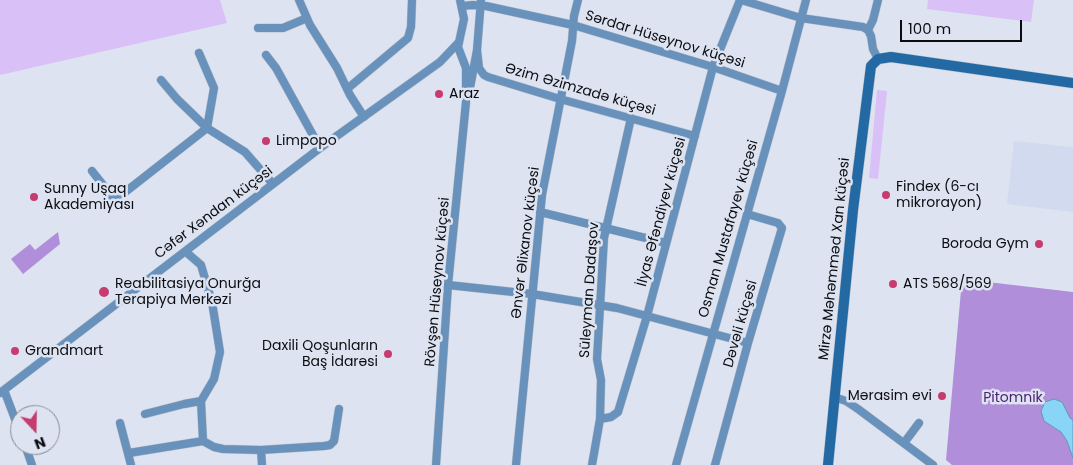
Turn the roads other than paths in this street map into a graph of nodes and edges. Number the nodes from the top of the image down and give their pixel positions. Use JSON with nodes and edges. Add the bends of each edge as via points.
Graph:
{"nodes":[{"id":1,"x":299,"y":0,"type":"edge"},
{"id":2,"x":412,"y":0,"type":"edge"},
{"id":3,"x":578,"y":0,"type":"edge"},
{"id":4,"x":740,"y":0,"type":"edge"},
{"id":5,"x":806,"y":0,"type":"edge"},
{"id":6,"x":878,"y":0,"type":"edge"},
{"id":7,"x":461,"y":3,"type":"edge"},
{"id":8,"x":481,"y":3,"type":"edge"},
{"id":9,"x":307,"y":18,"type":"junction"},
{"id":10,"x":801,"y":18,"type":"junction"},
{"id":11,"x":573,"y":25,"type":"junction"},
{"id":12,"x":258,"y":28,"type":"dead end"},
{"id":13,"x":868,"y":30,"type":"junction"},
{"id":14,"x":459,"y":42,"type":"junction"},
{"id":15,"x":476,"y":50,"type":"junction"},
{"id":16,"x":199,"y":53,"type":"dead end"},
{"id":17,"x":266,"y":55,"type":"dead end"},
{"id":18,"x":446,"y":58,"type":"junction"},
{"id":19,"x":463,"y":58,"type":"junction"},
{"id":20,"x":878,"y":60,"type":"junction"},
{"id":21,"x":713,"y":67,"type":"junction"},
{"id":22,"x":161,"y":80,"type":"dead end"},
{"id":23,"x":1073,"y":84,"type":"edge"},
{"id":24,"x":347,"y":89,"type":"junction"},
{"id":25,"x":782,"y":91,"type":"junction"},
{"id":26,"x":560,"y":99,"type":"junction"},
{"id":27,"x":466,"y":102,"type":"junction"},
{"id":28,"x":364,"y":117,"type":"junction"},
{"id":29,"x":631,"y":118,"type":"junction"},
{"id":30,"x":207,"y":128,"type":"junction"},
{"id":31,"x":695,"y":136,"type":"junction"},
{"id":32,"x":320,"y":148,"type":"junction"},
{"id":33,"x":92,"y":171,"type":"dead end"},
{"id":34,"x":273,"y":184,"type":"junction"},
{"id":35,"x":540,"y":212,"type":"junction"},
{"id":36,"x":747,"y":214,"type":"junction"},
{"id":37,"x":605,"y":229,"type":"junction"},
{"id":38,"x":666,"y":243,"type":"junction"},
{"id":39,"x":186,"y":252,"type":"junction"},
{"id":40,"x":448,"y":285,"type":"junction"},
{"id":41,"x":532,"y":294,"type":"junction"},
{"id":42,"x":601,"y":305,"type":"junction"},
{"id":43,"x":647,"y":316,"type":"junction"},
{"id":44,"x":712,"y":335,"type":"junction"},
{"id":45,"x":748,"y":343,"type":"junction"},
{"id":46,"x":2,"y":391,"type":"edge"},
{"id":47,"x":834,"y":397,"type":"junction"},
{"id":48,"x":201,"y":401,"type":"junction"},
{"id":49,"x":10,"y":409,"type":"edge"},
{"id":50,"x":339,"y":409,"type":"dead end"},
{"id":51,"x":145,"y":414,"type":"dead end"},
{"id":52,"x":600,"y":419,"type":"junction"},
{"id":53,"x":120,"y":423,"type":"dead end"},
{"id":54,"x":919,"y":423,"type":"dead end"},
{"id":55,"x":203,"y":441,"type":"junction"},
{"id":56,"x":904,"y":443,"type":"junction"},
{"id":57,"x":261,"y":450,"type":"junction"},
{"id":58,"x":129,"y":452,"type":"junction"},
{"id":59,"x":131,"y":465,"type":"edge"},
{"id":60,"x":262,"y":465,"type":"edge"},
{"id":61,"x":436,"y":465,"type":"edge"},
{"id":62,"x":516,"y":465,"type":"edge"},
{"id":63,"x":592,"y":465,"type":"edge"},
{"id":64,"x":676,"y":465,"type":"edge"},
{"id":65,"x":715,"y":465,"type":"edge"},
{"id":66,"x":828,"y":465,"type":"edge"},
{"id":67,"x":933,"y":465,"type":"edge"}],
"edges":[{"from":1,"to":9,"type":"street"},
{"from":2,"to":24,"type":"street","via":[[408,38]]},
{"from":3,"to":11,"type":"street","name":"Ənvər Əlixanov küçəsi"},
{"from":4,"to":10,"type":"street"},
{"from":4,"to":21,"type":"street","name":"İlyas Əfəndiyev küçəsi"},
{"from":5,"to":10,"type":"street","name":"Osman Mustafayev küçəsi"},
{"from":6,"to":13,"type":"street"},
{"from":7,"to":8,"type":"street","name":"Sərdar Hüseynov küçəsi"},
{"from":7,"to":14,"type":"street","via":[[463,25]]},
{"from":8,"to":11,"type":"street","name":"Sərdar Hüseynov küçəsi"},
{"from":8,"to":15,"type":"street"},
{"from":9,"to":12,"type":"street","via":[[283,28]]},
{"from":9,"to":24,"type":"street"},
{"from":10,"to":13,"type":"street","via":[[856,25]]},
{"from":10,"to":25,"type":"street","name":"Osman Mustafayev küçəsi"},
{"from":11,"to":21,"type":"street","name":"Sərdar Hüseynov küçəsi"},
{"from":11,"to":26,"type":"street","name":"Ənvər Əlixanov küçəsi"},
{"from":13,"to":20,"type":"street"},
{"from":14,"to":18,"type":"street","name":"Cəfər Xəndan küçəsi"},
{"from":14,"to":19,"type":"street"},
{"from":15,"to":19,"type":"street","via":[[472,57]]},
{"from":15,"to":26,"type":"street","name":"Əzim Əzimzadə küçəsi","via":[[484,75]]},
{"from":15,"to":27,"type":"street"},
{"from":16,"to":30,"type":"street","via":[[214,88]]},
{"from":17,"to":32,"type":"street"},
{"from":18,"to":19,"type":"street"},
{"from":18,"to":28,"type":"street","name":"Cəfər Xəndan küçəsi"},
{"from":19,"to":27,"type":"street"},
{"from":20,"to":23,"type":"street","via":[[891,57]]},
{"from":20,"to":47,"type":"street","name":"Mirzə Məhəmməd Xan küçəsi","via":[[870,70]]},
{"from":21,"to":25,"type":"street","name":"Sərdar Hüseynov küçəsi"},
{"from":21,"to":31,"type":"street","name":"İlyas Əfəndiyev küçəsi"},
{"from":22,"to":30,"type":"street"},
{"from":24,"to":28,"type":"street"},
{"from":25,"to":36,"type":"street","name":"Osman Mustafayev küçəsi"},
{"from":26,"to":29,"type":"street","name":"Əzim Əzimzadə küçəsi"},
{"from":26,"to":35,"type":"street","name":"Ənvər Əlixanov küçəsi"},
{"from":27,"to":40,"type":"street","name":"Rövşən Hüseynov küçəsi"},
{"from":28,"to":32,"type":"street","name":"Cəfər Xəndan küçəsi"},
{"from":29,"to":31,"type":"street","name":"Əzim Əzimzadə küçəsi"},
{"from":29,"to":37,"type":"street","name":"Süleyman Dadaşov"},
{"from":30,"to":33,"type":"street","via":[[115,200]]},
{"from":30,"to":34,"type":"street","via":[[245,152]]},
{"from":31,"to":38,"type":"street","name":"İlyas Əfəndiyev küçəsi"},
{"from":32,"to":34,"type":"street","name":"Cəfər Xəndan küçəsi"},
{"from":34,"to":39,"type":"street","name":"Cəfər Xəndan küçəsi"},
{"from":35,"to":37,"type":"street"},
{"from":35,"to":41,"type":"street","name":"Ənvər Əlixanov küçəsi"},
{"from":36,"to":44,"type":"street","name":"Osman Mustafayev küçəsi"},
{"from":36,"to":45,"type":"street","name":"Dəvəli küçəsi","via":[[778,223],[782,228]]},
{"from":37,"to":38,"type":"street"},
{"from":37,"to":42,"type":"street","name":"Süleyman Dadaşov"},
{"from":38,"to":43,"type":"street","name":"İlyas Əfəndiyev küçəsi"},
{"from":39,"to":46,"type":"street","name":"Cəfər Xəndan küçəsi"},
{"from":39,"to":48,"type":"street","via":[[201,265],[212,302],[220,352],[214,379]]},
{"from":40,"to":41,"type":"street"},
{"from":40,"to":61,"type":"street","name":"Rövşən Hüseynov küçəsi"},
{"from":41,"to":42,"type":"street"},
{"from":41,"to":62,"type":"street","name":"Ənvər Əlixanov küçəsi"},
{"from":42,"to":43,"type":"street"},
{"from":42,"to":52,"type":"street","name":"Süleyman Dadaşov","via":[[597,359]]},
{"from":43,"to":44,"type":"street"},
{"from":43,"to":52,"type":"street","name":"İlyas Əfəndiyev küçəsi","via":[[618,412]]},
{"from":44,"to":45,"type":"street"},
{"from":44,"to":64,"type":"street","name":"Osman Mustafayev küçəsi"},
{"from":45,"to":65,"type":"street","name":"Dəvəli küçəsi"},
{"from":46,"to":49,"type":"street"},
{"from":47,"to":56,"type":"street","via":[[846,401]]},
{"from":47,"to":66,"type":"street","name":"Mirzə Məhəmməd Xan küçəsi"},
{"from":48,"to":51,"type":"street"},
{"from":48,"to":55,"type":"street"},
{"from":50,"to":57,"type":"street","via":[[334,441],[330,445]]},
{"from":52,"to":63,"type":"street","name":"Süleyman Dadaşov"},
{"from":53,"to":58,"type":"street"},
{"from":54,"to":56,"type":"street"},
{"from":55,"to":57,"type":"street","via":[[223,449]]},
{"from":55,"to":58,"type":"street"},
{"from":56,"to":67,"type":"street"},
{"from":57,"to":60,"type":"street"},
{"from":58,"to":59,"type":"street"}]}
